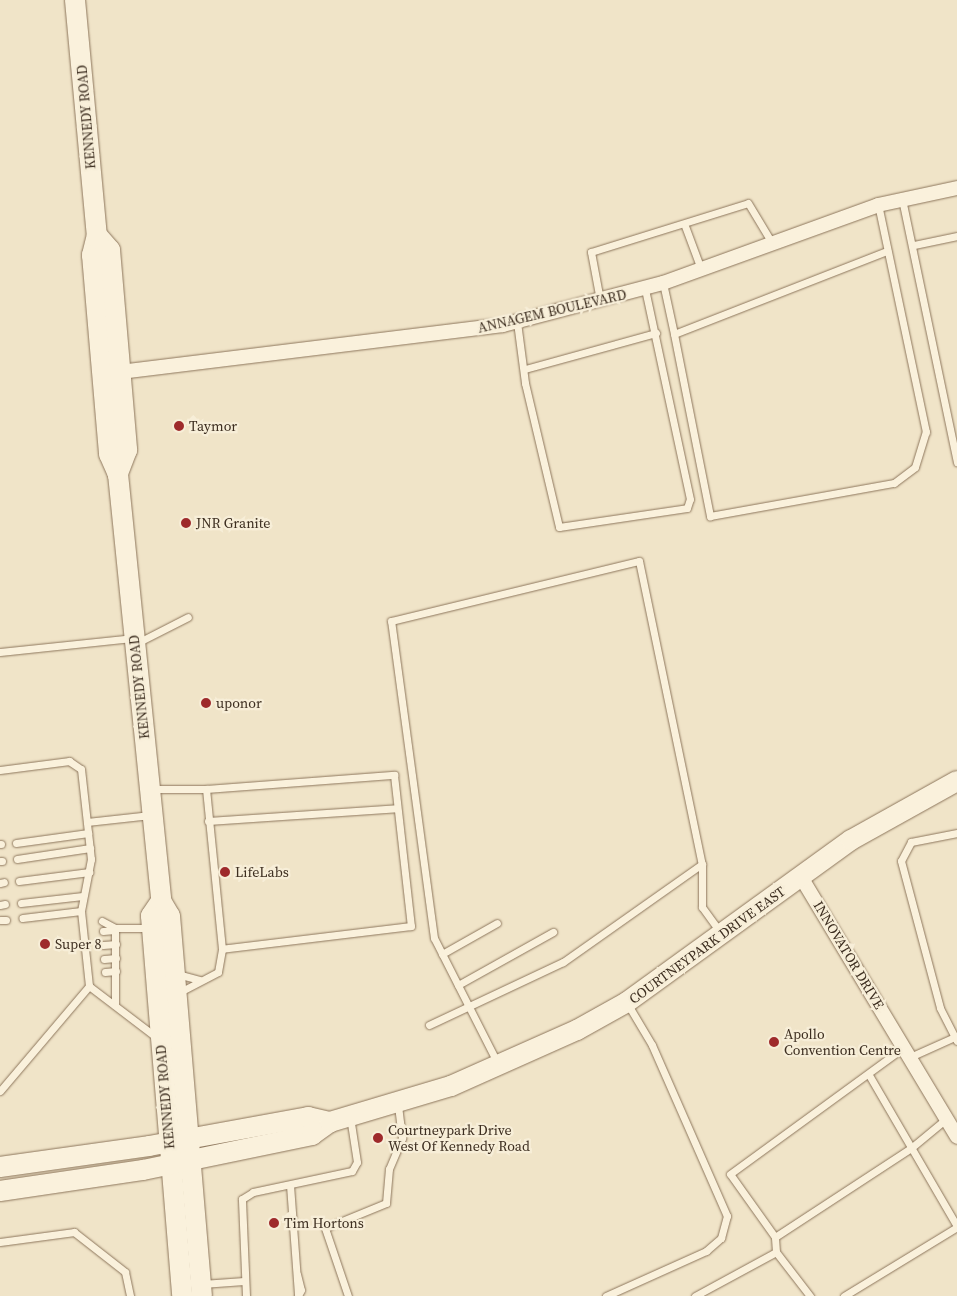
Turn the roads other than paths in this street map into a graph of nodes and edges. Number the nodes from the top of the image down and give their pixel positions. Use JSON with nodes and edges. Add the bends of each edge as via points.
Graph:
{"nodes":[{"id":1,"x":75,"y":0,"type":"edge"},
{"id":2,"x":957,"y":188,"type":"edge"},
{"id":3,"x":902,"y":199,"type":"junction"},
{"id":4,"x":878,"y":205,"type":"junction"},
{"id":5,"x":685,"y":226,"type":"junction"},
{"id":6,"x":957,"y":236,"type":"edge"},
{"id":7,"x":772,"y":243,"type":"junction"},
{"id":8,"x":914,"y":245,"type":"junction"},
{"id":9,"x":887,"y":252,"type":"junction"},
{"id":10,"x":701,"y":269,"type":"junction"},
{"id":11,"x":664,"y":283,"type":"junction"},
{"id":12,"x":645,"y":289,"type":"junction"},
{"id":13,"x":600,"y":300,"type":"junction"},
{"id":14,"x":518,"y":322,"type":"junction"},
{"id":15,"x":656,"y":333,"type":"junction"},
{"id":16,"x":674,"y":334,"type":"junction"},
{"id":17,"x":525,"y":370,"type":"junction"},
{"id":18,"x":111,"y":373,"type":"junction"},
{"id":19,"x":957,"y":462,"type":"edge"},
{"id":20,"x":188,"y":617,"type":"dead end"},
{"id":21,"x":134,"y":641,"type":"junction"},
{"id":22,"x":0,"y":652,"type":"edge"},
{"id":23,"x":0,"y":770,"type":"edge"},
{"id":24,"x":957,"y":782,"type":"edge"},
{"id":25,"x":149,"y":789,"type":"junction"},
{"id":26,"x":206,"y":789,"type":"junction"},
{"id":27,"x":398,"y":808,"type":"junction"},
{"id":28,"x":152,"y":815,"type":"junction"},
{"id":29,"x":87,"y":822,"type":"junction"},
{"id":30,"x":208,"y":822,"type":"junction"},
{"id":31,"x":88,"y":833,"type":"junction"},
{"id":32,"x":957,"y":833,"type":"edge"},
{"id":33,"x":16,"y":843,"type":"dead end"},
{"id":34,"x":90,"y":848,"type":"junction"},
{"id":35,"x":17,"y":858,"type":"dead end"},
{"id":36,"x":702,"y":864,"type":"junction"},
{"id":37,"x":89,"y":872,"type":"junction"},
{"id":38,"x":801,"y":877,"type":"junction"},
{"id":39,"x":19,"y":881,"type":"dead end"},
{"id":40,"x":83,"y":896,"type":"junction"},
{"id":41,"x":161,"y":901,"type":"junction"},
{"id":42,"x":21,"y":903,"type":"dead end"},
{"id":43,"x":81,"y":911,"type":"junction"},
{"id":44,"x":22,"y":918,"type":"dead end"},
{"id":45,"x":82,"y":921,"type":"junction"},
{"id":46,"x":92,"y":921,"type":"dead end"},
{"id":47,"x":102,"y":921,"type":"dead end"},
{"id":48,"x":497,"y":923,"type":"dead end"},
{"id":49,"x":152,"y":928,"type":"junction"},
{"id":50,"x":115,"y":929,"type":"junction"},
{"id":51,"x":103,"y":931,"type":"dead end"},
{"id":52,"x":92,"y":932,"type":"dead end"},
{"id":53,"x":553,"y":932,"type":"dead end"},
{"id":54,"x":84,"y":933,"type":"junction"},
{"id":55,"x":722,"y":936,"type":"junction"},
{"id":56,"x":116,"y":944,"type":"junction"},
{"id":57,"x":104,"y":945,"type":"dead end"},
{"id":58,"x":85,"y":946,"type":"junction"},
{"id":59,"x":93,"y":946,"type":"dead end"},
{"id":60,"x":222,"y":949,"type":"junction"},
{"id":61,"x":442,"y":954,"type":"junction"},
{"id":62,"x":116,"y":958,"type":"junction"},
{"id":63,"x":104,"y":959,"type":"dead end"},
{"id":64,"x":116,"y":971,"type":"junction"},
{"id":65,"x":105,"y":972,"type":"dead end"},
{"id":66,"x":175,"y":973,"type":"junction"},
{"id":67,"x":198,"y":980,"type":"junction"},
{"id":68,"x":89,"y":986,"type":"junction"},
{"id":69,"x":458,"y":986,"type":"junction"},
{"id":70,"x":177,"y":994,"type":"junction"},
{"id":71,"x":627,"y":1002,"type":"junction"},
{"id":72,"x":114,"y":1005,"type":"junction"},
{"id":73,"x":469,"y":1007,"type":"junction"},
{"id":74,"x":429,"y":1025,"type":"dead end"},
{"id":75,"x":956,"y":1038,"type":"edge"},
{"id":76,"x":161,"y":1040,"type":"junction"},
{"id":77,"x":907,"y":1052,"type":"junction"},
{"id":78,"x":498,"y":1066,"type":"junction"},
{"id":79,"x":869,"y":1075,"type":"junction"},
{"id":80,"x":0,"y":1090,"type":"edge"},
{"id":81,"x":398,"y":1105,"type":"junction"},
{"id":82,"x":350,"y":1117,"type":"junction"},
{"id":83,"x":946,"y":1119,"type":"junction"},
{"id":84,"x":330,"y":1122,"type":"junction"},
{"id":85,"x":957,"y":1137,"type":"edge"},
{"id":86,"x":189,"y":1138,"type":"junction"},
{"id":87,"x":169,"y":1142,"type":"junction"},
{"id":88,"x":911,"y":1148,"type":"junction"},
{"id":89,"x":191,"y":1160,"type":"junction"},
{"id":90,"x":171,"y":1164,"type":"junction"},
{"id":91,"x":0,"y":1167,"type":"edge"},
{"id":92,"x":290,"y":1185,"type":"junction"},
{"id":93,"x":0,"y":1190,"type":"edge"},
{"id":94,"x":957,"y":1226,"type":"edge"},
{"id":95,"x":775,"y":1237,"type":"junction"},
{"id":96,"x":0,"y":1242,"type":"edge"},
{"id":97,"x":776,"y":1252,"type":"junction"},
{"id":98,"x":244,"y":1281,"type":"junction"},
{"id":99,"x":201,"y":1290,"type":"edge"},
{"id":100,"x":246,"y":1294,"type":"edge"},
{"id":101,"x":298,"y":1295,"type":"edge"},
{"id":102,"x":130,"y":1296,"type":"edge"},
{"id":103,"x":182,"y":1296,"type":"edge"},
{"id":104,"x":348,"y":1296,"type":"edge"},
{"id":105,"x":606,"y":1296,"type":"edge"},
{"id":106,"x":696,"y":1296,"type":"edge"},
{"id":107,"x":810,"y":1296,"type":"edge"},
{"id":108,"x":844,"y":1296,"type":"edge"}],
"edges":[{"from":1,"to":18,"type":"main road","name":"KENNEDY ROAD","via":[[97,235],[92,255]]},
{"from":2,"to":3,"type":"street","name":"ANNAGEM BOULEVARD"},
{"from":3,"to":4,"type":"street","name":"ANNAGEM BOULEVARD"},
{"from":3,"to":8,"type":"lane"},
{"from":4,"to":7,"type":"street","name":"ANNAGEM BOULEVARD"},
{"from":4,"to":9,"type":"lane"},
{"from":5,"to":7,"type":"lane","via":[[748,203]]},
{"from":5,"to":10,"type":"lane"},
{"from":5,"to":13,"type":"lane","via":[[591,252]]},
{"from":6,"to":8,"type":"lane"},
{"from":7,"to":10,"type":"street","name":"ANNAGEM BOULEVARD"},
{"from":8,"to":19,"type":"lane"},
{"from":9,"to":16,"type":"lane"},
{"from":9,"to":16,"type":"lane","via":[[926,432],[915,468],[894,483],[710,516]]},
{"from":10,"to":11,"type":"street","name":"ANNAGEM BOULEVARD"},
{"from":11,"to":12,"type":"street","name":"ANNAGEM BOULEVARD"},
{"from":11,"to":16,"type":"lane"},
{"from":12,"to":13,"type":"street","name":"ANNAGEM BOULEVARD"},
{"from":12,"to":15,"type":"lane"},
{"from":13,"to":14,"type":"street","name":"ANNAGEM BOULEVARD"},
{"from":14,"to":17,"type":"lane"},
{"from":14,"to":18,"type":"street","name":"ANNAGEM BOULEVARD"},
{"from":15,"to":17,"type":"lane"},
{"from":15,"to":17,"type":"lane","via":[[690,499],[687,508],[559,528]]},
{"from":18,"to":21,"type":"main road","name":"KENNEDY ROAD","via":[[109,454],[118,474]]},
{"from":20,"to":21,"type":"lane"},
{"from":21,"to":22,"type":"lane"},
{"from":21,"to":25,"type":"main road","name":"KENNEDY ROAD"},
{"from":23,"to":29,"type":"lane","via":[[76,763],[81,769]]},
{"from":24,"to":38,"type":"main road","name":"COURTNEYPARK DRIVE EAST","via":[[851,840]]},
{"from":25,"to":26,"type":"lane"},
{"from":25,"to":28,"type":"main road","name":"KENNEDY ROAD"},
{"from":26,"to":27,"type":"lane","via":[[394,775]]},
{"from":26,"to":30,"type":"lane"},
{"from":27,"to":30,"type":"lane"},
{"from":27,"to":60,"type":"lane","via":[[411,926]]},
{"from":28,"to":29,"type":"lane"},
{"from":28,"to":41,"type":"main road","name":"KENNEDY ROAD"},
{"from":29,"to":31,"type":"lane"},
{"from":30,"to":60,"type":"lane"},
{"from":31,"to":33,"type":"lane"},
{"from":31,"to":34,"type":"lane"},
{"from":32,"to":75,"type":"lane","via":[[911,842],[901,861],[940,1008]]},
{"from":34,"to":35,"type":"lane"},
{"from":34,"to":37,"type":"lane"},
{"from":36,"to":55,"type":"lane","via":[[702,907]]},
{"from":36,"to":61,"type":"lane","via":[[639,561],[391,621],[434,938]]},
{"from":36,"to":73,"type":"lane","via":[[563,962]]},
{"from":37,"to":39,"type":"lane"},
{"from":37,"to":40,"type":"lane"},
{"from":38,"to":55,"type":"main road","name":"COURTNEYPARK DRIVE EAST"},
{"from":38,"to":77,"type":"street","name":"INNOVATOR DRIVE"},
{"from":40,"to":42,"type":"lane"},
{"from":40,"to":43,"type":"lane"},
{"from":41,"to":49,"type":"main road","name":"KENNEDY ROAD","via":[[151,916]]},
{"from":41,"to":66,"type":"main road","name":"KENNEDY ROAD","via":[[170,916]]},
{"from":43,"to":44,"type":"lane"},
{"from":43,"to":45,"type":"lane"},
{"from":45,"to":46,"type":"lane"},
{"from":45,"to":54,"type":"lane"},
{"from":47,"to":50,"type":"lane"},
{"from":48,"to":61,"type":"lane"},
{"from":49,"to":50,"type":"lane"},
{"from":49,"to":76,"type":"main road","name":"KENNEDY ROAD"},
{"from":50,"to":51,"type":"lane"},
{"from":50,"to":56,"type":"lane"},
{"from":52,"to":54,"type":"lane"},
{"from":53,"to":69,"type":"lane"},
{"from":54,"to":58,"type":"lane"},
{"from":55,"to":71,"type":"main road","name":"COURTNEYPARK DRIVE EAST"},
{"from":56,"to":57,"type":"lane"},
{"from":56,"to":62,"type":"lane"},
{"from":58,"to":59,"type":"lane"},
{"from":58,"to":68,"type":"lane","via":[[90,959]]},
{"from":60,"to":67,"type":"lane","via":[[218,972]]},
{"from":61,"to":69,"type":"lane"},
{"from":62,"to":63,"type":"lane"},
{"from":62,"to":64,"type":"lane"},
{"from":64,"to":65,"type":"lane"},
{"from":64,"to":72,"type":"lane"},
{"from":66,"to":67,"type":"lane"},
{"from":66,"to":70,"type":"main road","name":"KENNEDY ROAD"},
{"from":67,"to":70,"type":"lane"},
{"from":68,"to":72,"type":"lane"},
{"from":68,"to":80,"type":"lane"},
{"from":69,"to":73,"type":"lane"},
{"from":70,"to":86,"type":"main road","name":"KENNEDY ROAD"},
{"from":71,"to":78,"type":"main road","name":"COURTNEYPARK DRIVE EAST"},
{"from":71,"to":105,"type":"lane","via":[[652,1045],[727,1216],[721,1238],[706,1251]]},
{"from":72,"to":76,"type":"lane"},
{"from":73,"to":74,"type":"lane"},
{"from":73,"to":78,"type":"lane"},
{"from":75,"to":77,"type":"lane"},
{"from":76,"to":87,"type":"main road","name":"KENNEDY ROAD"},
{"from":77,"to":79,"type":"lane"},
{"from":77,"to":83,"type":"street","name":"INNOVATOR DRIVE"},
{"from":78,"to":81,"type":"main road","name":"COURTNEYPARK DRIVE EAST"},
{"from":79,"to":88,"type":"lane"},
{"from":79,"to":95,"type":"lane","via":[[730,1174]]},
{"from":81,"to":82,"type":"main road","name":"COURTNEYPARK DRIVE EAST"},
{"from":81,"to":104,"type":"lane","via":[[402,1138],[389,1169],[386,1203],[325,1228]]},
{"from":82,"to":84,"type":"main road","name":"COURTNEYPARK DRIVE EAST"},
{"from":82,"to":92,"type":"lane","via":[[356,1145],[355,1168],[340,1177]]},
{"from":83,"to":85,"type":"street","name":"INNOVATOR DRIVE"},
{"from":83,"to":88,"type":"lane"},
{"from":84,"to":86,"type":"main road","name":"COURTNEYPARK DRIVE EAST","via":[[308,1117]]},
{"from":84,"to":89,"type":"main road","name":"COURTNEYPARK DRIVE EAST","via":[[312,1135]]},
{"from":86,"to":87,"type":"main road","name":"COURTNEYPARK DRIVE EAST"},
{"from":86,"to":89,"type":"main road","name":"KENNEDY ROAD"},
{"from":87,"to":90,"type":"main road","name":"KENNEDY ROAD"},
{"from":87,"to":91,"type":"main road","name":"COURTNEYPARK DRIVE EAST"},
{"from":88,"to":94,"type":"lane"},
{"from":88,"to":95,"type":"lane"},
{"from":89,"to":90,"type":"main road","name":"COURTNEYPARK DRIVE EAST"},
{"from":89,"to":99,"type":"main road","name":"KENNEDY ROAD"},
{"from":90,"to":93,"type":"main road","name":"COURTNEYPARK DRIVE EAST"},
{"from":90,"to":103,"type":"main road","name":"KENNEDY ROAD"},
{"from":92,"to":98,"type":"lane","via":[[253,1192],[242,1199]]},
{"from":92,"to":101,"type":"lane","via":[[301,1290]]},
{"from":94,"to":108,"type":"lane"},
{"from":95,"to":97,"type":"lane"},
{"from":96,"to":102,"type":"lane","via":[[74,1232],[125,1272]]},
{"from":97,"to":106,"type":"lane"},
{"from":97,"to":107,"type":"lane"},
{"from":98,"to":99,"type":"lane"},
{"from":98,"to":100,"type":"lane"}]}
